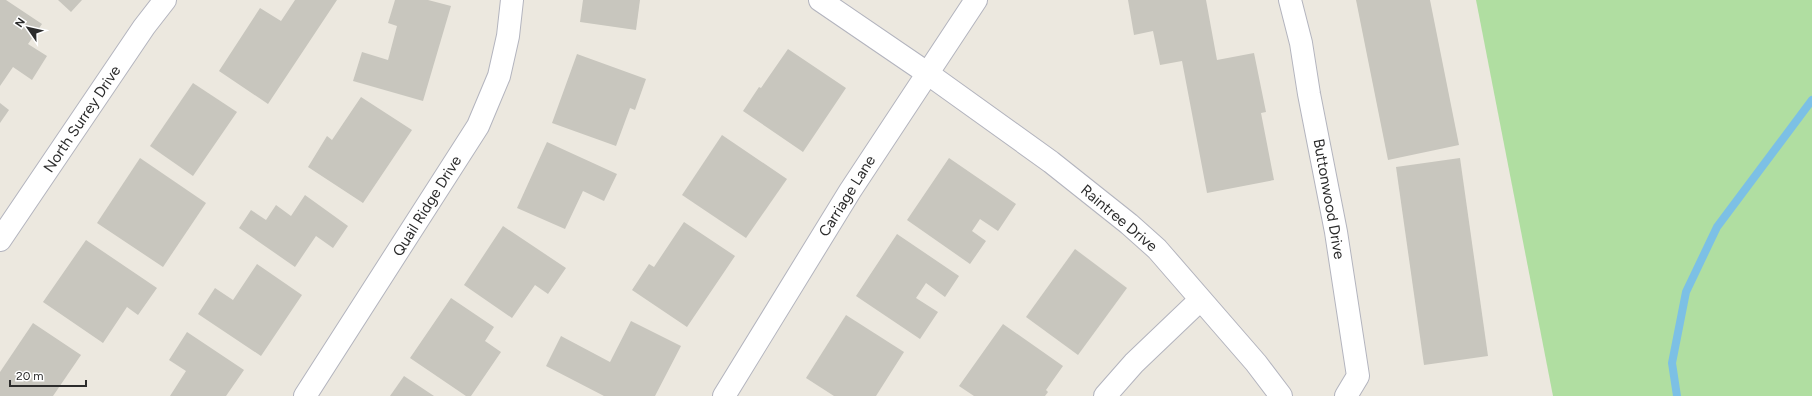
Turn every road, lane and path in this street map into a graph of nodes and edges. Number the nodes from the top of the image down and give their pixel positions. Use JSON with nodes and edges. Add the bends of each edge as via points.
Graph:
{"nodes":[{"id":1,"x":165,"y":0,"type":"edge"},
{"id":2,"x":512,"y":0,"type":"edge"},
{"id":3,"x":820,"y":0,"type":"edge"},
{"id":4,"x":976,"y":0,"type":"edge"},
{"id":5,"x":1290,"y":0,"type":"edge"},
{"id":6,"x":928,"y":73,"type":"junction"},
{"id":7,"x":0,"y":240,"type":"edge"},
{"id":8,"x":1200,"y":300,"type":"junction"},
{"id":9,"x":306,"y":396,"type":"edge"},
{"id":10,"x":724,"y":396,"type":"edge"},
{"id":11,"x":1105,"y":396,"type":"edge"},
{"id":12,"x":1281,"y":396,"type":"edge"},
{"id":13,"x":1346,"y":396,"type":"edge"}],
"edges":[{"from":1,"to":7,"type":"street","name":"North Surrey Drive"},
{"from":2,"to":9,"type":"street","name":"Quail Ridge Drive","via":[[508,36],[499,76],[478,126]]},
{"from":3,"to":6,"type":"street"},
{"from":4,"to":6,"type":"street","name":"Carriage Lane"},
{"from":5,"to":13,"type":"street","name":"Buttonwood Drive","via":[[1301,43],[1336,232],[1358,376]]},
{"from":6,"to":8,"type":"street","name":"Raintree Drive","via":[[1051,162],[1129,224],[1157,249]]},
{"from":6,"to":10,"type":"street","name":"Carriage Lane","via":[[850,191]]},
{"from":8,"to":11,"type":"street","via":[[1134,363]]},
{"from":8,"to":12,"type":"street","name":"Raintree Drive","via":[[1256,363]]}]}
